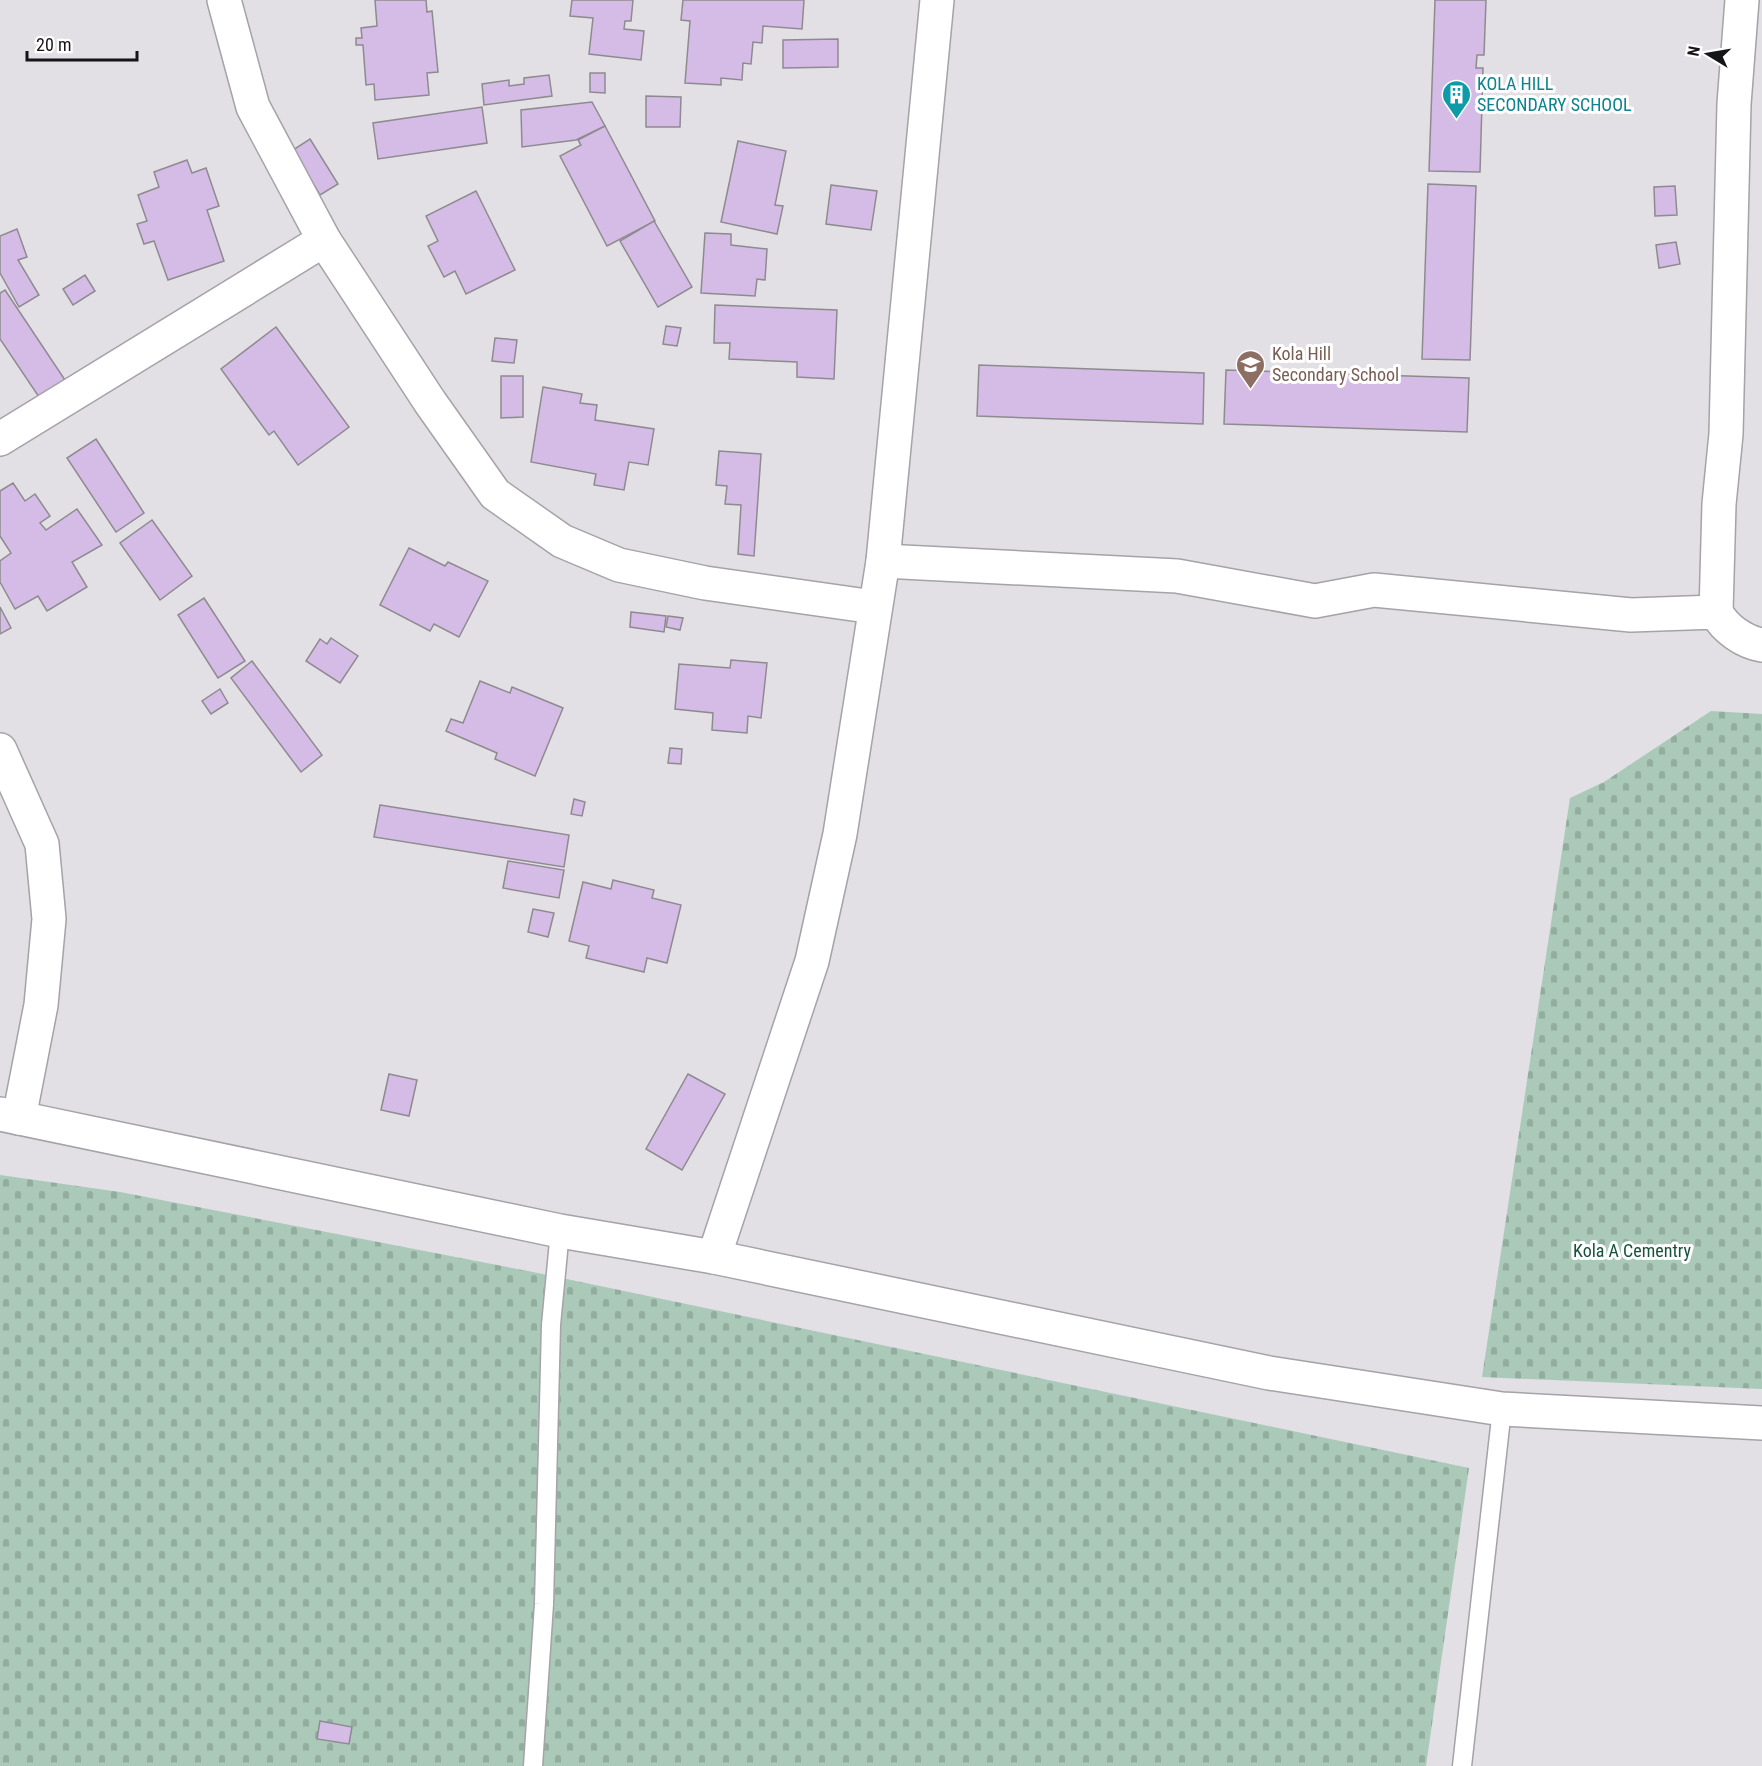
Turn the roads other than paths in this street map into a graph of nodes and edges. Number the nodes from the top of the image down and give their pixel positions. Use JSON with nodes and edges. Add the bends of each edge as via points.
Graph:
{"nodes":[{"id":1,"x":225,"y":0,"type":"edge"},
{"id":2,"x":937,"y":0,"type":"edge"},
{"id":3,"x":1742,"y":0,"type":"edge"},
{"id":4,"x":324,"y":240,"type":"junction"},
{"id":5,"x":0,"y":439,"type":"edge"},
{"id":6,"x":883,"y":561,"type":"junction"},
{"id":7,"x":874,"y":607,"type":"junction"},
{"id":8,"x":1716,"y":612,"type":"junction"},
{"id":9,"x":1762,"y":645,"type":"edge"},
{"id":10,"x":0,"y":750,"type":"edge"},
{"id":11,"x":9,"y":1116,"type":"edge"},
{"id":12,"x":560,"y":1231,"type":"junction"},
{"id":13,"x":714,"y":1257,"type":"junction"},
{"id":14,"x":1502,"y":1409,"type":"junction"},
{"id":15,"x":1762,"y":1423,"type":"edge"},
{"id":16,"x":533,"y":1766,"type":"edge"},
{"id":17,"x":1462,"y":1766,"type":"edge"}],
"edges":[{"from":1,"to":4,"type":"street","via":[[253,107]]},
{"from":2,"to":6,"type":"street"},
{"from":3,"to":8,"type":"street","via":[[1734,104],[1726,434],[1719,504]]},
{"from":4,"to":5,"type":"street"},
{"from":4,"to":7,"type":"street","via":[[495,494],[562,541],[619,565],[705,583]]},
{"from":6,"to":7,"type":"street"},
{"from":6,"to":8,"type":"street","via":[[1177,576],[1316,600],[1374,590],[1631,615]]},
{"from":7,"to":13,"type":"street","via":[[857,739],[814,951]]},
{"from":8,"to":9,"type":"street","via":[[1748,643]]},
{"from":10,"to":11,"type":"street","via":[[42,844],[49,919],[41,1005]]},
{"from":11,"to":12,"type":"street"},
{"from":12,"to":13,"type":"street"},
{"from":12,"to":16,"type":"lane","via":[[550,1357],[544,1604]]},
{"from":13,"to":14,"type":"street","via":[[1269,1373]]},
{"from":14,"to":15,"type":"street"},
{"from":14,"to":17,"type":"lane"}]}
